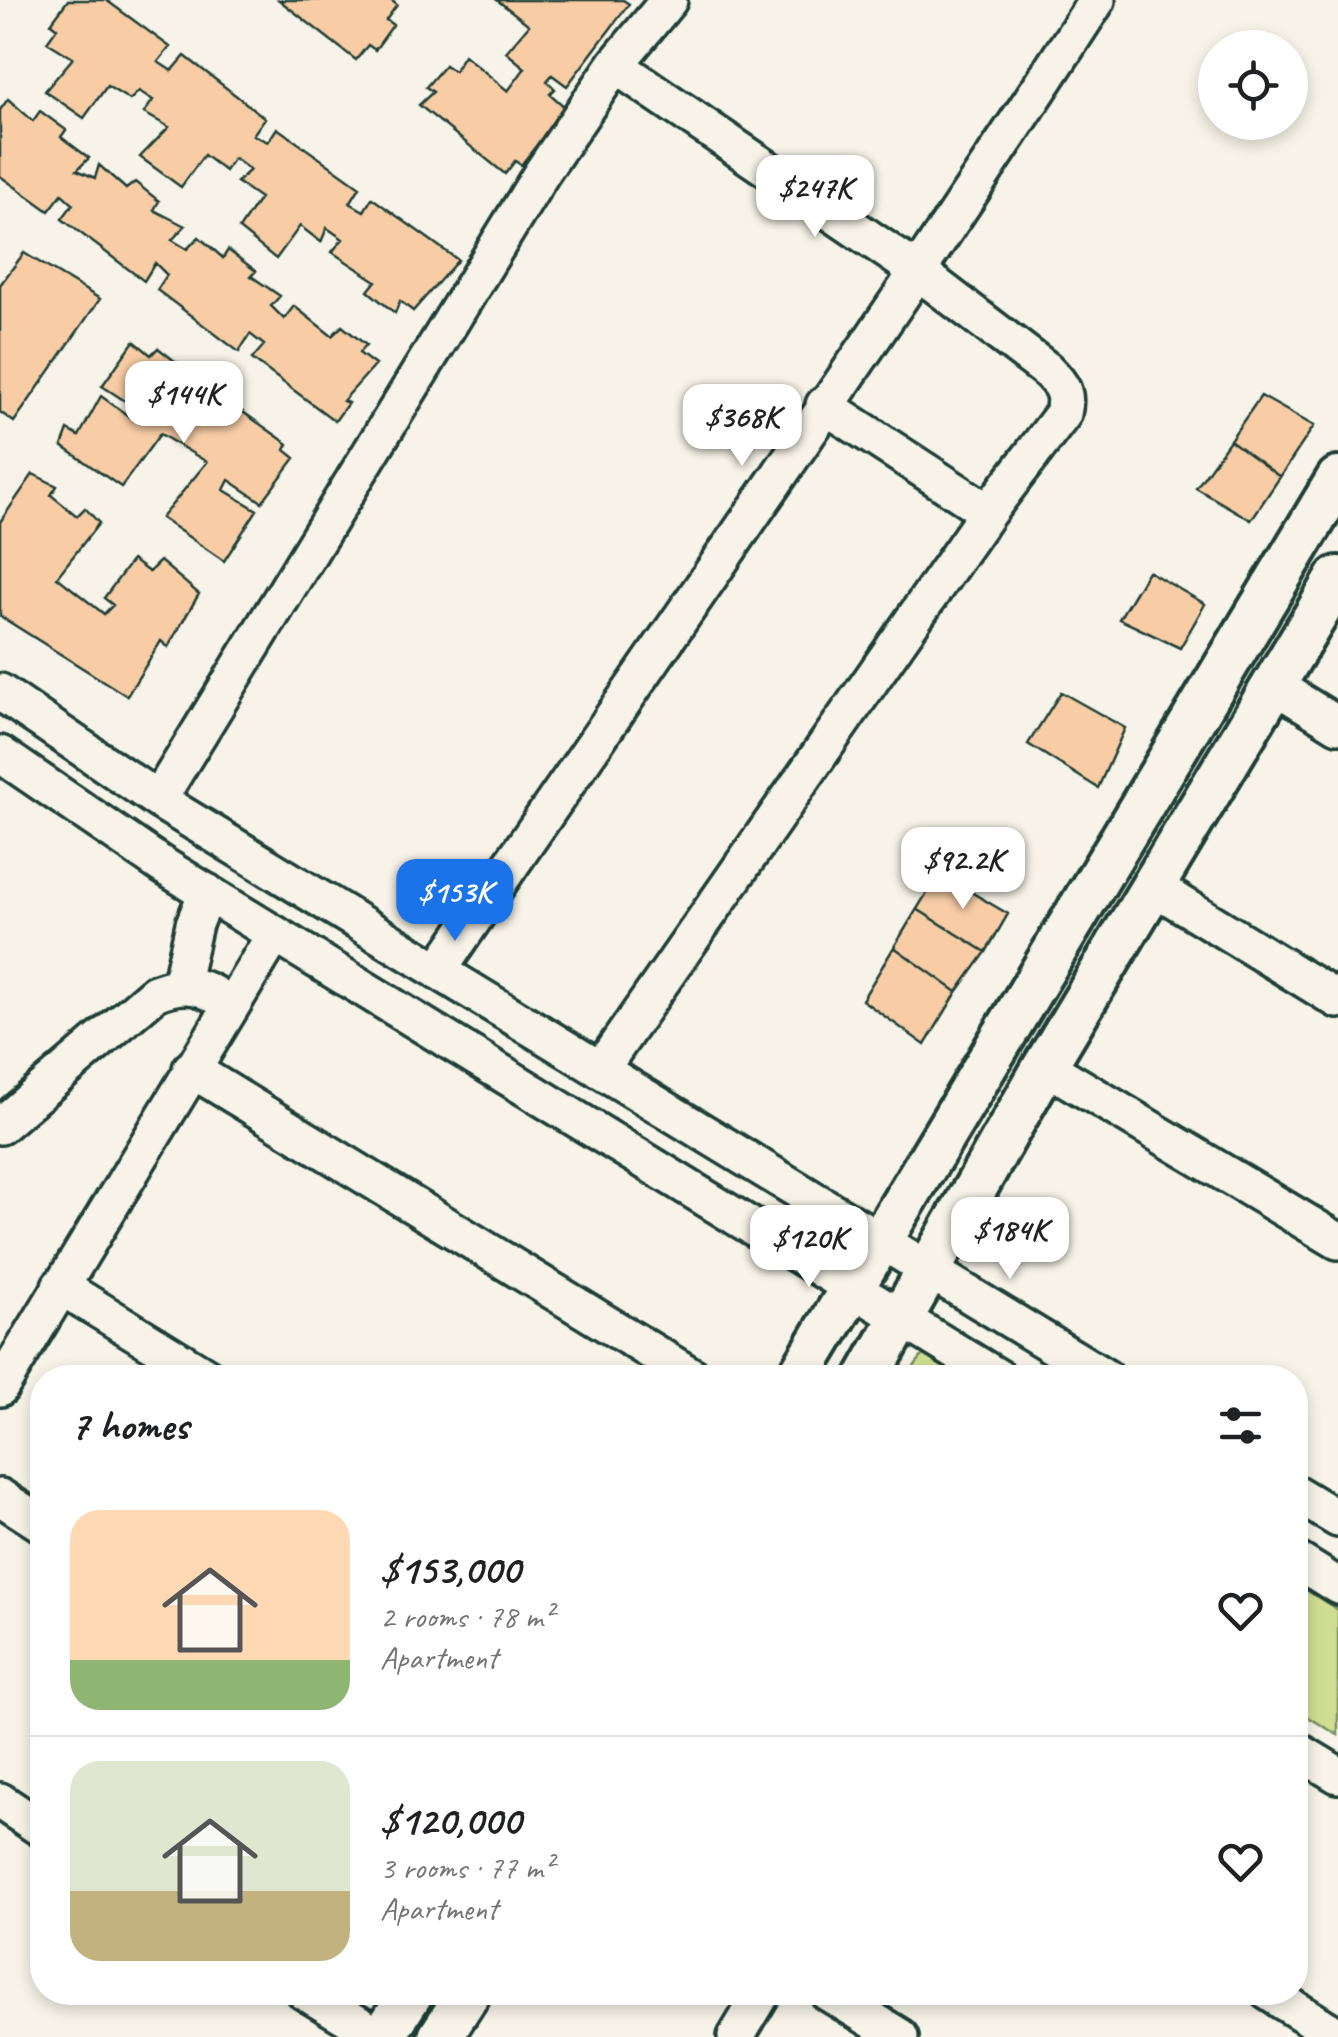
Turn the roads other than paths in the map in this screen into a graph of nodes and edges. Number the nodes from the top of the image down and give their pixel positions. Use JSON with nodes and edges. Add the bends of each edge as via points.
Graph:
{"nodes":[{"id":1,"x":669,"y":0,"type":"edge"},
{"id":2,"x":1097,"y":0,"type":"edge"},
{"id":3,"x":615,"y":66,"type":"junction"},
{"id":4,"x":920,"y":273,"type":"junction"},
{"id":5,"x":824,"y":405,"type":"junction"},
{"id":6,"x":1338,"y":479,"type":"edge"},
{"id":7,"x":988,"y":512,"type":"junction"},
{"id":8,"x":1338,"y":578,"type":"edge"},
{"id":9,"x":1272,"y":684,"type":"junction"},
{"id":10,"x":0,"y":692,"type":"edge"},
{"id":11,"x":42,"y":721,"type":"junction"},
{"id":12,"x":1338,"y":725,"type":"edge"},
{"id":13,"x":0,"y":754,"type":"edge"},
{"id":14,"x":158,"y":800,"type":"junction"},
{"id":15,"x":1152,"y":886,"type":"junction"},
{"id":16,"x":207,"y":892,"type":"junction"},
{"id":17,"x":275,"y":934,"type":"junction"},
{"id":18,"x":438,"y":972,"type":"junction"},
{"id":19,"x":181,"y":982,"type":"junction"},
{"id":20,"x":1338,"y":1000,"type":"edge"},
{"id":21,"x":230,"y":1007,"type":"junction"},
{"id":22,"x":1044,"y":1066,"type":"junction"},
{"id":23,"x":190,"y":1069,"type":"junction"},
{"id":24,"x":600,"y":1070,"type":"junction"},
{"id":25,"x":0,"y":1126,"type":"edge"},
{"id":26,"x":882,"y":1239,"type":"junction"},
{"id":27,"x":1338,"y":1241,"type":"edge"},
{"id":28,"x":928,"y":1270,"type":"junction"},
{"id":29,"x":60,"y":1286,"type":"junction"},
{"id":30,"x":853,"y":1288,"type":"junction"},
{"id":31,"x":902,"y":1318,"type":"junction"},
{"id":32,"x":188,"y":1365,"type":"edge"},
{"id":33,"x":674,"y":1365,"type":"edge"},
{"id":34,"x":806,"y":1365,"type":"edge"},
{"id":35,"x":875,"y":1365,"type":"edge"},
{"id":36,"x":978,"y":1365,"type":"edge"},
{"id":37,"x":1085,"y":1365,"type":"edge"},
{"id":38,"x":0,"y":1388,"type":"edge"},
{"id":39,"x":0,"y":1497,"type":"edge"},
{"id":40,"x":1308,"y":1500,"type":"edge"},
{"id":41,"x":30,"y":1516,"type":"edge"},
{"id":42,"x":1338,"y":1519,"type":"edge"},
{"id":43,"x":1308,"y":1567,"type":"edge"},
{"id":44,"x":1338,"y":1586,"type":"edge"},
{"id":45,"x":1308,"y":1757,"type":"edge"},
{"id":46,"x":1338,"y":1776,"type":"edge"},
{"id":47,"x":0,"y":1801,"type":"edge"},
{"id":48,"x":30,"y":1821,"type":"edge"},
{"id":49,"x":327,"y":2005,"type":"edge"},
{"id":50,"x":403,"y":2005,"type":"edge"},
{"id":51,"x":461,"y":2005,"type":"edge"},
{"id":52,"x":755,"y":2005,"type":"edge"},
{"id":53,"x":847,"y":2005,"type":"edge"},
{"id":54,"x":1289,"y":2005,"type":"edge"},
{"id":55,"x":1338,"y":2036,"type":"edge"},
{"id":56,"x":382,"y":2037,"type":"edge"},
{"id":57,"x":440,"y":2037,"type":"edge"},
{"id":58,"x":736,"y":2037,"type":"edge"},
{"id":59,"x":900,"y":2037,"type":"edge"}],
"edges":[{"from":1,"to":3,"type":"street"},
{"from":2,"to":4,"type":"street"},
{"from":3,"to":4,"type":"street"},
{"from":3,"to":14,"type":"street","via":[[541,174]]},
{"from":4,"to":5,"type":"street"},
{"from":4,"to":7,"type":"street","via":[[1047,370],[1066,399],[1063,414]]},
{"from":5,"to":7,"type":"street"},
{"from":5,"to":18,"type":"street"},
{"from":6,"to":26,"type":"street"},
{"from":7,"to":24,"type":"street"},
{"from":8,"to":9,"type":"street"},
{"from":9,"to":12,"type":"street"},
{"from":9,"to":15,"type":"street"},
{"from":10,"to":11,"type":"street"},
{"from":11,"to":13,"type":"street"},
{"from":11,"to":14,"type":"street"},
{"from":13,"to":16,"type":"street"},
{"from":14,"to":18,"type":"street"},
{"from":15,"to":20,"type":"street"},
{"from":15,"to":22,"type":"street"},
{"from":16,"to":17,"type":"street"},
{"from":16,"to":19,"type":"street"},
{"from":17,"to":21,"type":"street"},
{"from":17,"to":30,"type":"street"},
{"from":18,"to":24,"type":"street"},
{"from":19,"to":21,"type":"street","via":[[214,992]]},
{"from":19,"to":25,"type":"street","via":[[155,993]]},
{"from":21,"to":23,"type":"street"},
{"from":22,"to":27,"type":"street"},
{"from":22,"to":28,"type":"street"},
{"from":23,"to":29,"type":"street"},
{"from":23,"to":33,"type":"street"},
{"from":24,"to":26,"type":"street"},
{"from":26,"to":28,"type":"street"},
{"from":26,"to":30,"type":"street"},
{"from":28,"to":31,"type":"street"},
{"from":28,"to":37,"type":"street"},
{"from":29,"to":32,"type":"street"},
{"from":29,"to":38,"type":"street"},
{"from":30,"to":31,"type":"street"},
{"from":30,"to":34,"type":"street"},
{"from":31,"to":35,"type":"street"},
{"from":31,"to":36,"type":"street"},
{"from":39,"to":41,"type":"street"},
{"from":40,"to":42,"type":"street"},
{"from":43,"to":44,"type":"street"},
{"from":45,"to":46,"type":"street"},
{"from":47,"to":48,"type":"street"},
{"from":49,"to":56,"type":"street"},
{"from":50,"to":56,"type":"street"},
{"from":51,"to":57,"type":"street"},
{"from":52,"to":58,"type":"street"},
{"from":53,"to":59,"type":"street"},
{"from":54,"to":55,"type":"street"}]}
